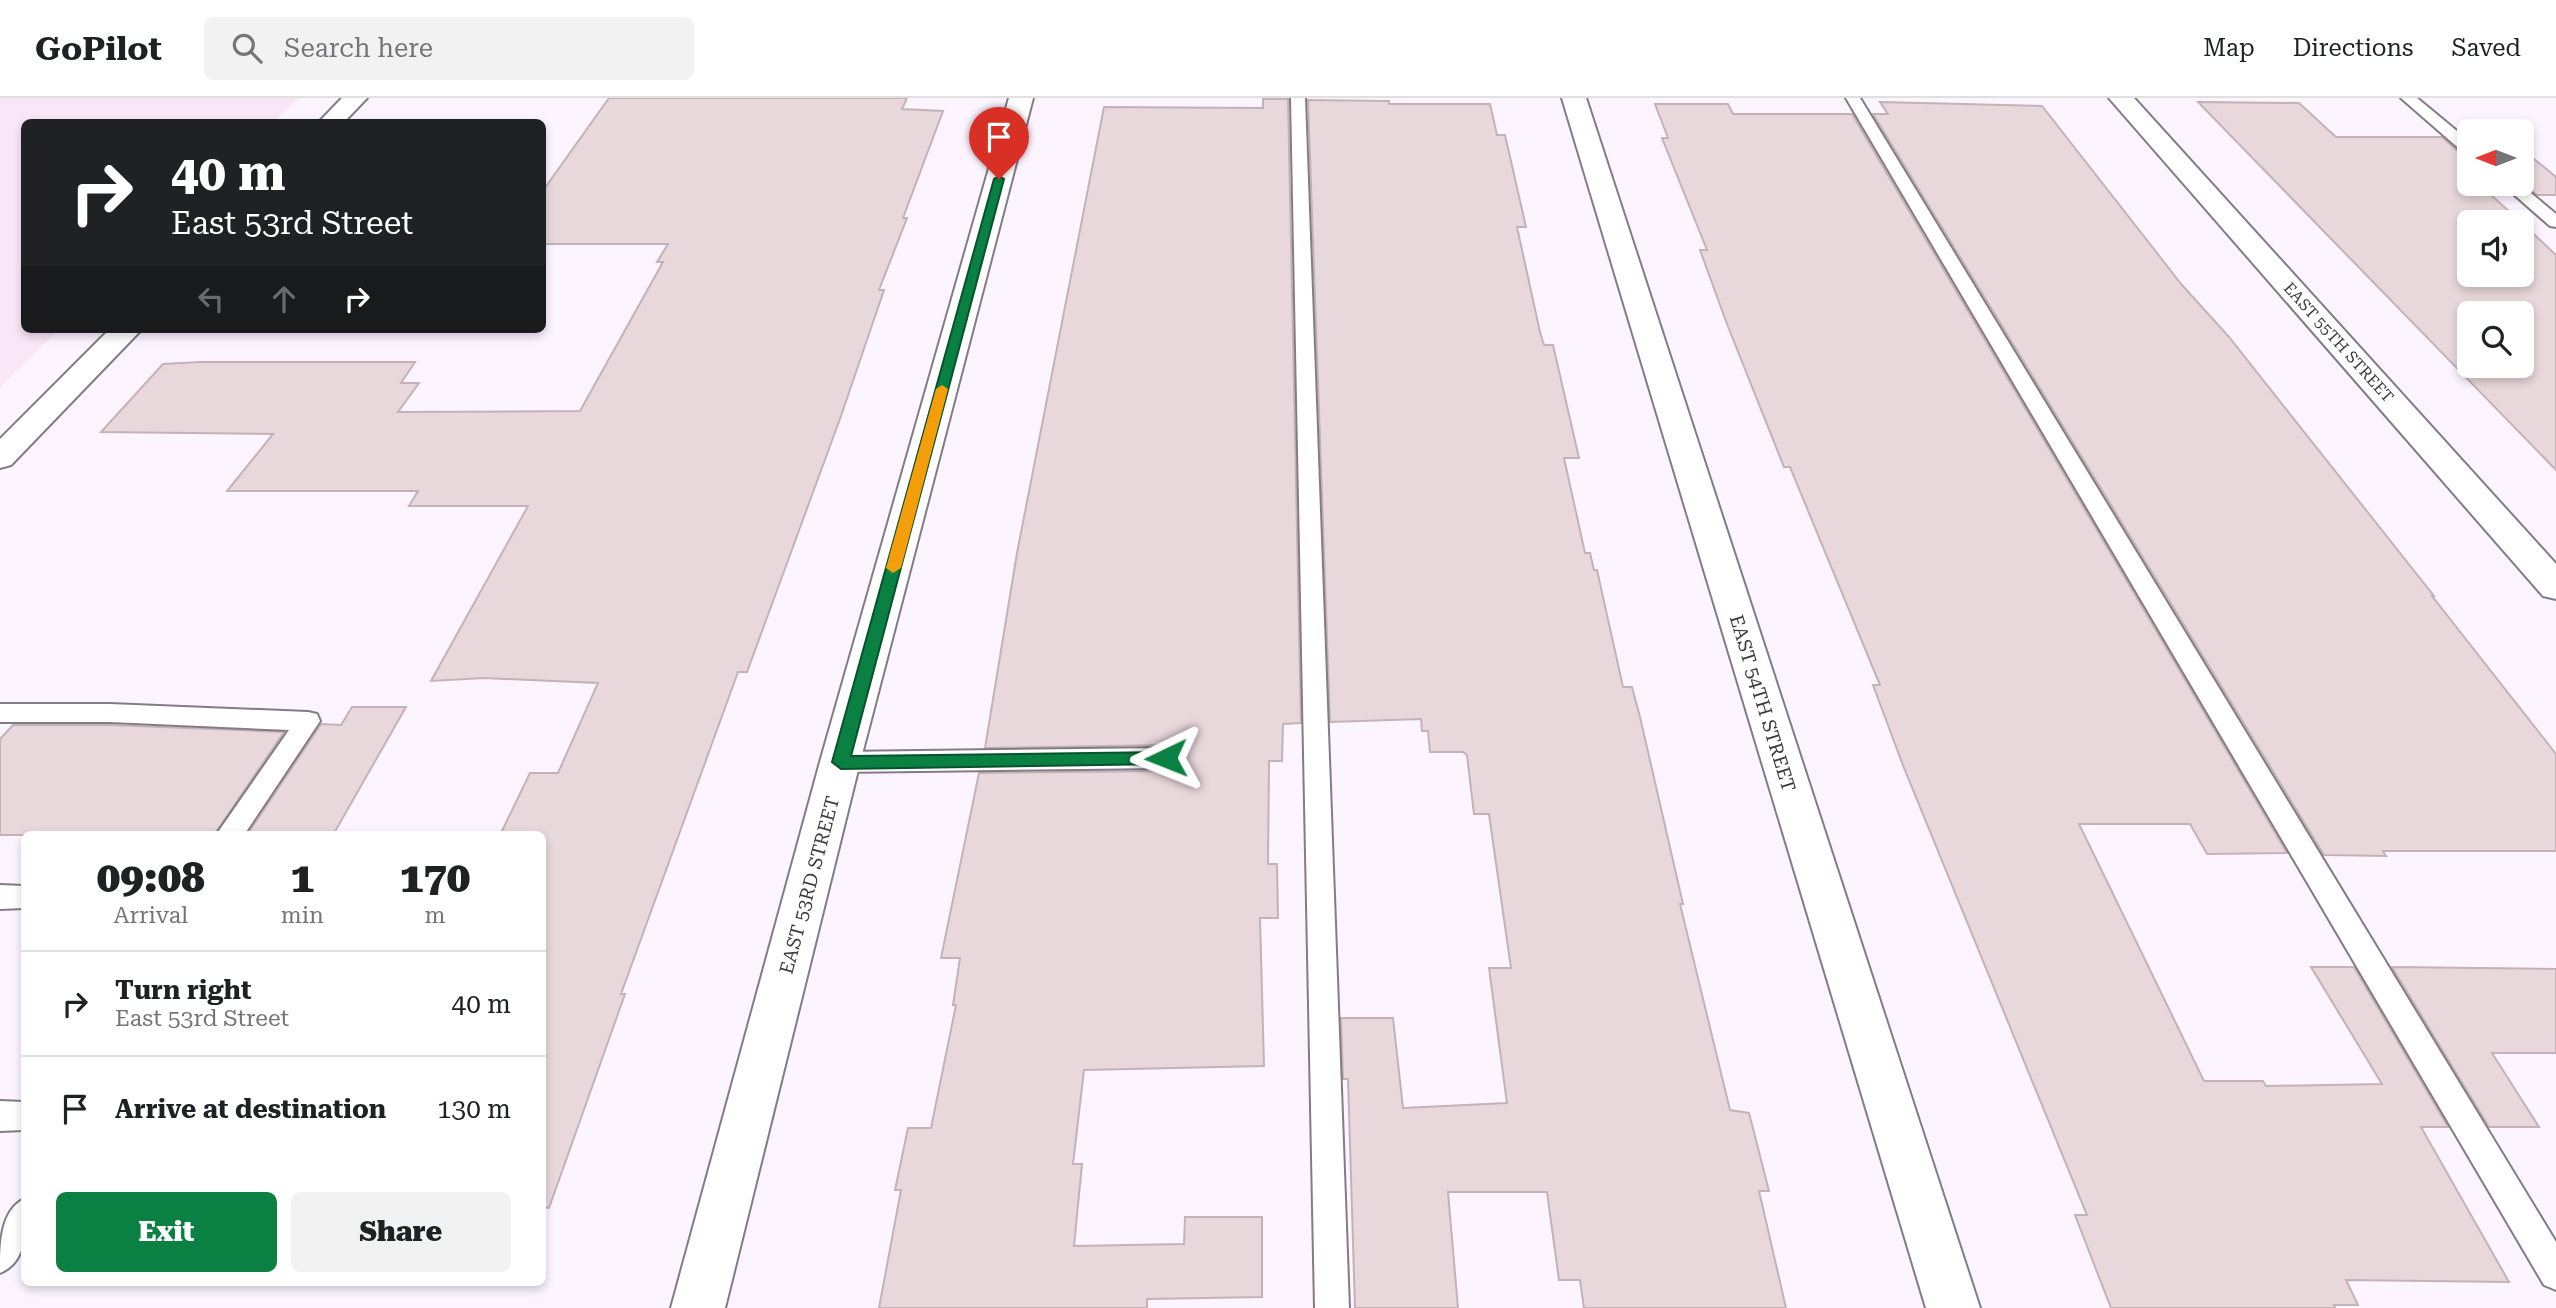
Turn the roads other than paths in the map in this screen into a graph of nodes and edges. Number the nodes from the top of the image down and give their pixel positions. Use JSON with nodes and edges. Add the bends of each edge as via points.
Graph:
{"nodes":[{"id":1,"x":355,"y":98,"type":"edge"},
{"id":2,"x":1021,"y":98,"type":"edge"},
{"id":3,"x":1298,"y":98,"type":"edge"},
{"id":4,"x":1574,"y":98,"type":"edge"},
{"id":5,"x":1853,"y":98,"type":"edge"},
{"id":6,"x":2121,"y":98,"type":"edge"},
{"id":7,"x":2408,"y":98,"type":"edge"},
{"id":8,"x":334,"y":119,"type":"edge"},
{"id":9,"x":2457,"y":139,"type":"edge"},
{"id":10,"x":2525,"y":196,"type":"edge"},
{"id":11,"x":2556,"y":222,"type":"edge"},
{"id":12,"x":123,"y":333,"type":"edge"},
{"id":13,"x":0,"y":458,"type":"edge"},
{"id":14,"x":2556,"y":587,"type":"edge"},
{"id":15,"x":0,"y":713,"type":"edge"},
{"id":16,"x":1166,"y":758,"type":"dead end"},
{"id":17,"x":841,"y":762,"type":"junction"},
{"id":18,"x":232,"y":831,"type":"edge"},
{"id":19,"x":0,"y":897,"type":"edge"},
{"id":20,"x":21,"y":897,"type":"edge"},
{"id":21,"x":0,"y":1116,"type":"edge"},
{"id":22,"x":21,"y":1116,"type":"edge"},
{"id":23,"x":21,"y":1220,"type":"edge"},
{"id":24,"x":0,"y":1256,"type":"edge"},
{"id":25,"x":2556,"y":1273,"type":"edge"},
{"id":26,"x":698,"y":1308,"type":"edge"},
{"id":27,"x":1332,"y":1308,"type":"edge"},
{"id":28,"x":1953,"y":1308,"type":"edge"}],
"edges":[{"from":1,"to":8,"type":"street"},
{"from":2,"to":17,"type":"street","name":"EAST 53RD STREET"},
{"from":3,"to":27,"type":"lane"},
{"from":4,"to":28,"type":"street","name":"EAST 54TH STREET"},
{"from":5,"to":25,"type":"lane"},
{"from":6,"to":14,"type":"street","name":"EAST 55TH STREET"},
{"from":7,"to":9,"type":"lane"},
{"from":10,"to":11,"type":"lane"},
{"from":12,"to":13,"type":"street"},
{"from":15,"to":18,"type":"lane","via":[[308,721]]},
{"from":16,"to":17,"type":"lane"},
{"from":17,"to":26,"type":"street","name":"EAST 53RD STREET"},
{"from":19,"to":20,"type":"lane"},
{"from":21,"to":22,"type":"lane"},
{"from":23,"to":24,"type":"lane"}]}
